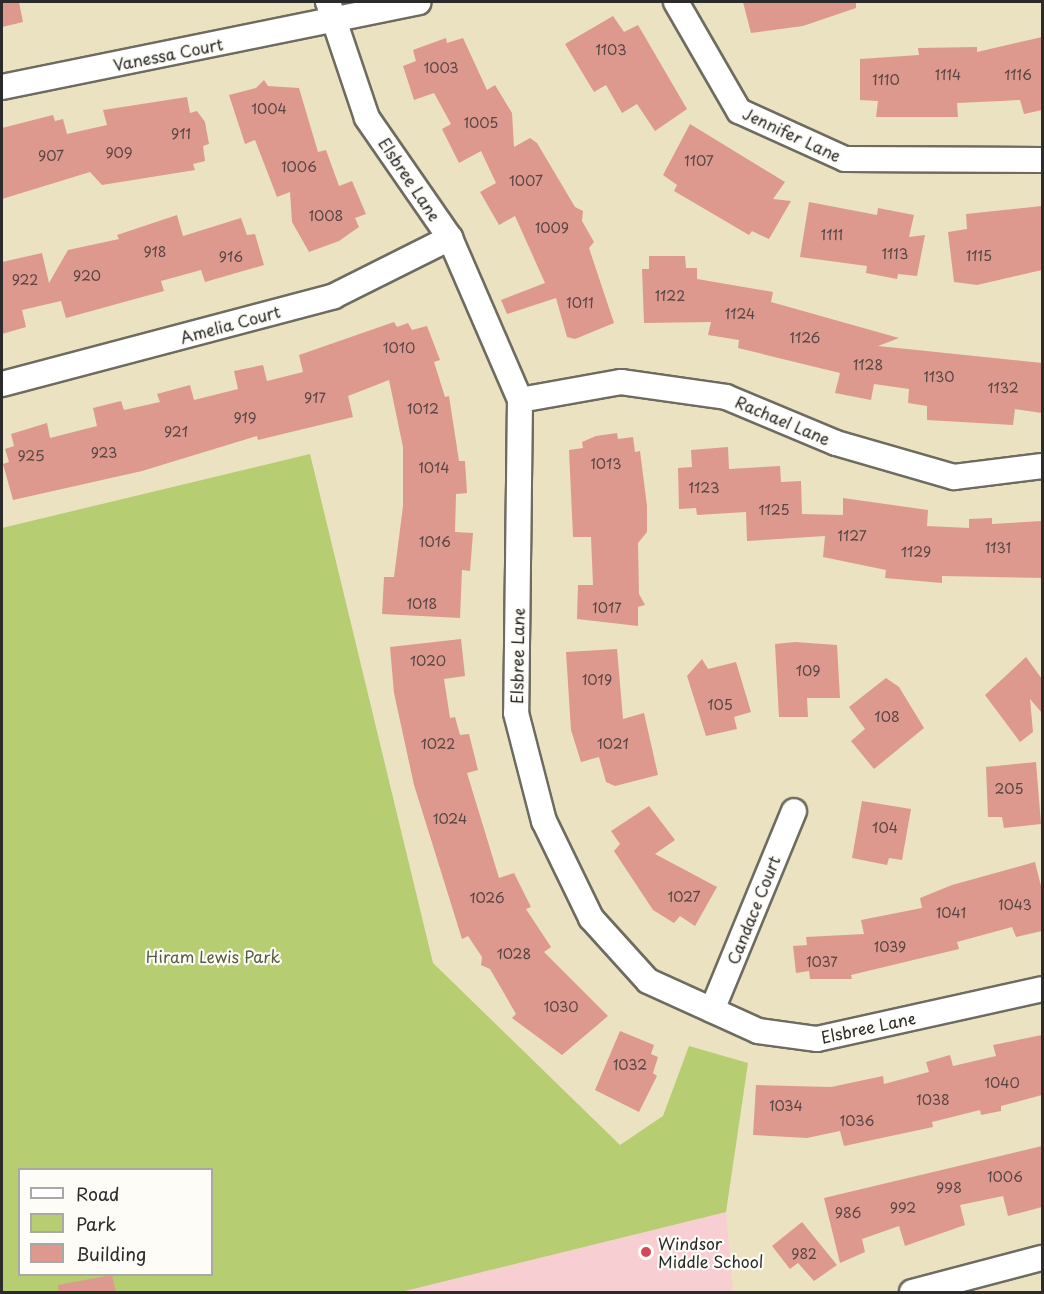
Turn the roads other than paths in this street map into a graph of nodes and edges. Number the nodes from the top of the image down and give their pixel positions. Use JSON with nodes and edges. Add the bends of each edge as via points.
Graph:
{"nodes":[{"id":1,"x":418,"y":2,"type":"edge"},
{"id":2,"x":676,"y":2,"type":"edge"},
{"id":3,"x":331,"y":12,"type":"edge"},
{"id":4,"x":2,"y":87,"type":"edge"},
{"id":5,"x":1042,"y":160,"type":"edge"},
{"id":6,"x":450,"y":238,"type":"junction"},
{"id":7,"x":2,"y":384,"type":"edge"},
{"id":8,"x":520,"y":400,"type":"junction"},
{"id":9,"x":1042,"y":466,"type":"edge"},
{"id":10,"x":794,"y":811,"type":"dead end"},
{"id":11,"x":1042,"y":989,"type":"edge"},
{"id":12,"x":712,"y":1010,"type":"junction"},
{"id":13,"x":1042,"y":1258,"type":"edge"},
{"id":14,"x":912,"y":1293,"type":"edge"}],
"edges":[{"from":1,"to":3,"type":"street","name":"Vanessa Court"},
{"from":2,"to":5,"type":"street","name":"Jennifer Lane","via":[[739,111],[845,159]]},
{"from":3,"to":4,"type":"street","name":"Vanessa Court"},
{"from":3,"to":6,"type":"street","name":"Elsbree Lane","via":[[367,118]]},
{"from":6,"to":7,"type":"street","name":"Amelia Court","via":[[334,296]]},
{"from":6,"to":8,"type":"street","name":"Elsbree Lane"},
{"from":8,"to":9,"type":"street","name":"Rachael Lane","via":[[621,382],[726,396],[836,443],[954,477]]},
{"from":8,"to":12,"type":"street","name":"Elsbree Lane","via":[[516,713],[544,821],[591,918],[648,981]]},
{"from":10,"to":12,"type":"street","name":"Candace Court"},
{"from":11,"to":12,"type":"street","name":"Elsbree Lane","via":[[817,1039],[758,1031]]},
{"from":13,"to":14,"type":"street"}]}
